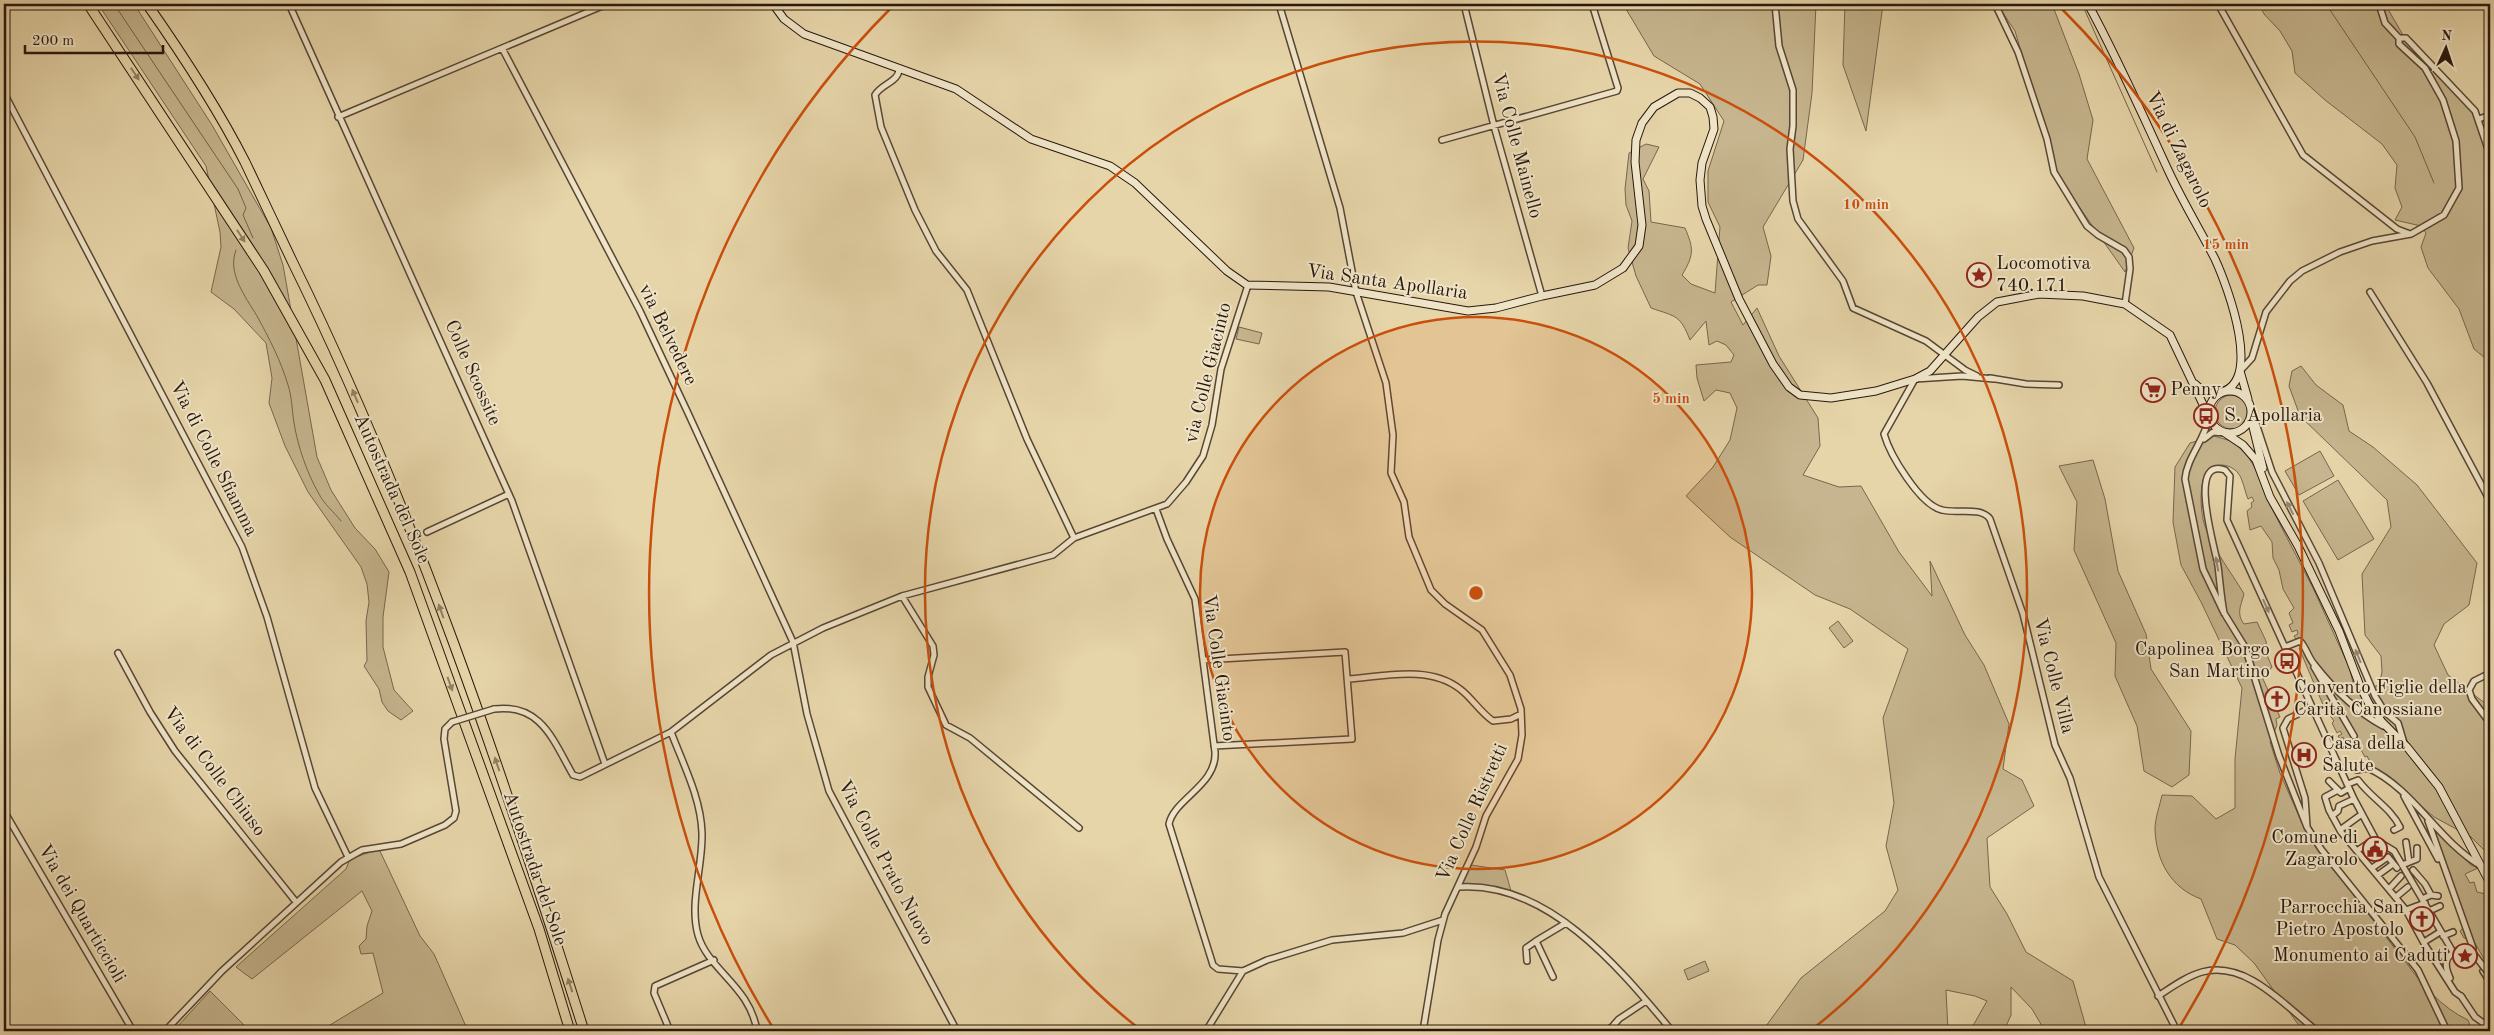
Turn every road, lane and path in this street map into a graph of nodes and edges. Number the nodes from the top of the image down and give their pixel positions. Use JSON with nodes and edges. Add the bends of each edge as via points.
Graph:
{"nodes":[{"id":1,"x":88,"y":4,"type":"edge"},
{"id":2,"x":147,"y":4,"type":"edge"},
{"id":3,"x":289,"y":4,"type":"edge"},
{"id":4,"x":606,"y":4,"type":"edge"},
{"id":5,"x":773,"y":4,"type":"edge"},
{"id":6,"x":1279,"y":4,"type":"edge"},
{"id":7,"x":1464,"y":4,"type":"edge"},
{"id":8,"x":1592,"y":4,"type":"edge"},
{"id":9,"x":1774,"y":4,"type":"edge"},
{"id":10,"x":1995,"y":4,"type":"edge"},
{"id":11,"x":2088,"y":4,"type":"edge"},
{"id":12,"x":2218,"y":4,"type":"edge"},
{"id":13,"x":2378,"y":4,"type":"edge"},
{"id":14,"x":2399,"y":38,"type":"junction"},
{"id":15,"x":502,"y":48,"type":"junction"},
{"id":16,"x":899,"y":70,"type":"junction"},
{"id":17,"x":4,"y":93,"type":"edge"},
{"id":18,"x":2490,"y":115,"type":"edge"},
{"id":19,"x":338,"y":117,"type":"junction"},
{"id":20,"x":2479,"y":118,"type":"junction"},
{"id":21,"x":1494,"y":126,"type":"junction"},
{"id":22,"x":1442,"y":140,"type":"dead end"},
{"id":23,"x":2490,"y":155,"type":"edge"},
{"id":24,"x":2411,"y":234,"type":"junction"},
{"id":25,"x":1248,"y":285,"type":"junction"},
{"id":26,"x":1356,"y":292,"type":"junction"},
{"id":27,"x":2370,"y":292,"type":"dead end"},
{"id":28,"x":1542,"y":296,"type":"junction"},
{"id":29,"x":2125,"y":304,"type":"junction"},
{"id":30,"x":1944,"y":354,"type":"junction"},
{"id":31,"x":2240,"y":371,"type":"junction"},
{"id":32,"x":1916,"y":379,"type":"junction"},
{"id":33,"x":1994,"y":379,"type":"junction"},
{"id":34,"x":2193,"y":382,"type":"junction"},
{"id":35,"x":2059,"y":385,"type":"dead end"},
{"id":36,"x":2226,"y":391,"type":"junction"},
{"id":37,"x":2248,"y":400,"type":"junction"},
{"id":38,"x":2251,"y":408,"type":"junction"},
{"id":39,"x":2209,"y":417,"type":"junction"},
{"id":40,"x":2251,"y":419,"type":"junction"},
{"id":41,"x":2225,"y":433,"type":"junction"},
{"id":42,"x":2199,"y":446,"type":"junction"},
{"id":43,"x":509,"y":494,"type":"junction"},
{"id":44,"x":2270,"y":498,"type":"junction"},
{"id":45,"x":2490,"y":501,"type":"edge"},
{"id":46,"x":1156,"y":509,"type":"junction"},
{"id":47,"x":428,"y":532,"type":"dead end"},
{"id":48,"x":1074,"y":538,"type":"junction"},
{"id":49,"x":902,"y":596,"type":"junction"},
{"id":50,"x":2224,"y":613,"type":"junction"},
{"id":51,"x":793,"y":642,"type":"junction"},
{"id":52,"x":2285,"y":647,"type":"junction"},
{"id":53,"x":118,"y":652,"type":"dead end"},
{"id":54,"x":1203,"y":660,"type":"junction"},
{"id":55,"x":2312,"y":662,"type":"junction"},
{"id":56,"x":2490,"y":673,"type":"edge"},
{"id":57,"x":1349,"y":679,"type":"junction"},
{"id":58,"x":2312,"y":707,"type":"junction"},
{"id":59,"x":1521,"y":714,"type":"junction"},
{"id":60,"x":2490,"y":724,"type":"edge"},
{"id":61,"x":2388,"y":728,"type":"junction"},
{"id":62,"x":671,"y":732,"type":"junction"},
{"id":63,"x":2354,"y":736,"type":"dead end"},
{"id":64,"x":2404,"y":743,"type":"junction"},
{"id":65,"x":1214,"y":746,"type":"junction"},
{"id":66,"x":605,"y":764,"type":"junction"},
{"id":67,"x":2340,"y":769,"type":"junction"},
{"id":68,"x":2329,"y":781,"type":"dead end"},
{"id":69,"x":2348,"y":786,"type":"junction"},
{"id":70,"x":2340,"y":792,"type":"junction"},
{"id":71,"x":2401,"y":792,"type":"junction"},
{"id":72,"x":2354,"y":799,"type":"junction"},
{"id":73,"x":2344,"y":803,"type":"junction"},
{"id":74,"x":4,"y":812,"type":"edge"},
{"id":75,"x":2362,"y":814,"type":"junction"},
{"id":76,"x":2332,"y":816,"type":"junction"},
{"id":77,"x":2427,"y":818,"type":"junction"},
{"id":78,"x":2307,"y":827,"type":"junction"},
{"id":79,"x":1079,"y":828,"type":"dead end"},
{"id":80,"x":2340,"y":830,"type":"junction"},
{"id":81,"x":2394,"y":830,"type":"dead end"},
{"id":82,"x":2375,"y":839,"type":"junction"},
{"id":83,"x":2406,"y":842,"type":"dead end"},
{"id":84,"x":2417,"y":848,"type":"dead end"},
{"id":85,"x":2358,"y":850,"type":"junction"},
{"id":86,"x":348,"y":857,"type":"junction"},
{"id":87,"x":2409,"y":862,"type":"junction"},
{"id":88,"x":2397,"y":866,"type":"junction"},
{"id":89,"x":2482,"y":867,"type":"junction"},
{"id":90,"x":2372,"y":868,"type":"junction"},
{"id":91,"x":2413,"y":870,"type":"dead end"},
{"id":92,"x":2378,"y":875,"type":"junction"},
{"id":93,"x":2402,"y":876,"type":"dead end"},
{"id":94,"x":2490,"y":883,"type":"edge"},
{"id":95,"x":2450,"y":884,"type":"junction"},
{"id":96,"x":1459,"y":887,"type":"junction"},
{"id":97,"x":2408,"y":887,"type":"dead end"},
{"id":98,"x":2390,"y":889,"type":"junction"},
{"id":99,"x":2431,"y":895,"type":"junction"},
{"id":100,"x":2438,"y":896,"type":"dead end"},
{"id":101,"x":2396,"y":897,"type":"junction"},
{"id":102,"x":2423,"y":901,"type":"junction"},
{"id":103,"x":296,"y":902,"type":"junction"},
{"id":104,"x":2440,"y":906,"type":"dead end"},
{"id":105,"x":2406,"y":910,"type":"junction"},
{"id":106,"x":2429,"y":911,"type":"junction"},
{"id":107,"x":1443,"y":920,"type":"junction"},
{"id":108,"x":1566,"y":924,"type":"junction"},
{"id":109,"x":2453,"y":932,"type":"dead end"},
{"id":110,"x":2442,"y":934,"type":"junction"},
{"id":111,"x":1536,"y":941,"type":"junction"},
{"id":112,"x":2424,"y":942,"type":"junction"},
{"id":113,"x":2474,"y":948,"type":"dead end"},
{"id":114,"x":2452,"y":952,"type":"junction"},
{"id":115,"x":714,"y":960,"type":"junction"},
{"id":116,"x":1528,"y":961,"type":"dead end"},
{"id":117,"x":2483,"y":970,"type":"dead end"},
{"id":118,"x":1243,"y":971,"type":"junction"},
{"id":119,"x":2490,"y":975,"type":"edge"},
{"id":120,"x":1553,"y":977,"type":"dead end"},
{"id":121,"x":2490,"y":982,"type":"edge"},
{"id":122,"x":2158,"y":996,"type":"junction"},
{"id":123,"x":2462,"y":997,"type":"junction"},
{"id":124,"x":1646,"y":1002,"type":"junction"},
{"id":125,"x":2488,"y":1027,"type":"dead end"},
{"id":126,"x":133,"y":1031,"type":"edge"},
{"id":127,"x":165,"y":1031,"type":"edge"},
{"id":128,"x":570,"y":1031,"type":"edge"},
{"id":129,"x":584,"y":1031,"type":"edge"},
{"id":130,"x":670,"y":1031,"type":"edge"},
{"id":131,"x":757,"y":1031,"type":"edge"},
{"id":132,"x":957,"y":1031,"type":"edge"},
{"id":133,"x":1206,"y":1031,"type":"edge"},
{"id":134,"x":1423,"y":1031,"type":"edge"},
{"id":135,"x":1605,"y":1031,"type":"edge"},
{"id":136,"x":1672,"y":1031,"type":"edge"},
{"id":137,"x":2178,"y":1031,"type":"edge"},
{"id":138,"x":2317,"y":1031,"type":"edge"},
{"id":139,"x":2447,"y":1031,"type":"edge"}],
"edges":[{"from":1,"to":128,"type":"highway","name":"Autostrada del Sole","one_way":true,"via":[[264,271],[325,380],[410,572],[539,928]]},
{"from":129,"to":2,"type":"highway","name":"Autostrada del Sole","one_way":true,"via":[[494,757],[433,590],[337,353],[244,161],[196,78]]},
{"from":3,"to":19,"type":"street","name":"Colle Scossite"},
{"from":4,"to":15,"type":"street"},
{"from":5,"to":16,"type":"street","via":[[784,20],[801,33]]},
{"from":6,"to":26,"type":"street","name":"Via Colle Ristretti","via":[[1340,208]]},
{"from":7,"to":21,"type":"street","name":"Via Colle Mainello"},
{"from":8,"to":21,"type":"street","via":[[1618,90]]},
{"from":9,"to":30,"type":"street","via":[[1779,46],[1793,90],[1790,168],[1798,218],[1843,281],[1853,308],[1914,335]]},
{"from":10,"to":29,"type":"street","via":[[2018,52],[2047,139],[2054,172],[2087,226],[2124,250],[2129,257]]},
{"from":11,"to":31,"type":"street","name":"Via di Zagarolo","via":[[2182,200],[2215,260],[2231,300],[2240,338]]},
{"from":12,"to":24,"type":"street","via":[[2303,155],[2397,229]]},
{"from":13,"to":14,"type":"street","via":[[2385,23]]},
{"from":14,"to":20,"type":"street","via":[[2406,38],[2471,104]]},
{"from":14,"to":24,"type":"street","via":[[2400,44],[2425,68],[2443,100],[2456,141],[2459,188],[2444,215]]},
{"from":15,"to":19,"type":"street"},
{"from":15,"to":51,"type":"street","name":"via Belvedere","via":[[640,311]]},
{"from":16,"to":25,"type":"street","via":[[966,95],[1031,139],[1110,166],[1135,184],[1240,282]]},
{"from":16,"to":48,"type":"street","via":[[897,77],[875,95],[881,127],[933,246],[967,290],[1027,438]]},
{"from":17,"to":86,"type":"street","name":"Via di Colle Sfiamma","via":[[242,547],[267,617],[315,788]]},
{"from":18,"to":20,"type":"street"},
{"from":19,"to":43,"type":"street","name":"Colle Scossite"},
{"from":20,"to":23,"type":"street"},
{"from":21,"to":22,"type":"street"},
{"from":21,"to":28,"type":"street","name":"Via Colle Mainello"},
{"from":24,"to":31,"type":"street","via":[[2372,241],[2340,252],[2290,281],[2266,312],[2252,358]]},
{"from":25,"to":26,"type":"street","name":"Via Santa Apollaria","via":[[1319,287]]},
{"from":25,"to":46,"type":"street","name":"via Colle Giacinto","via":[[1222,369],[1203,456],[1174,498]]},
{"from":26,"to":28,"type":"street","name":"Via Santa Apollaria","via":[[1468,311],[1496,308]]},
{"from":26,"to":59,"type":"street","name":"Via Colle Ristretti","via":[[1386,383],[1393,435],[1391,473],[1404,502],[1409,537],[1417,560],[1438,598],[1482,630],[1510,675]]},
{"from":27,"to":45,"type":"street","via":[[2427,383]]},
{"from":28,"to":32,"type":"street","name":"Via Santa Apollaria","via":[[1595,286],[1618,272],[1635,254],[1642,225],[1634,150],[1638,131],[1662,100],[1678,93],[1690,93],[1706,103],[1714,117],[1714,129],[1702,163],[1700,180],[1706,219],[1739,299],[1773,364],[1789,387],[1806,397],[1831,398],[1876,391]]},
{"from":29,"to":30,"type":"street","name":"Via Santa Apollaria","via":[[2083,296],[2045,294],[2003,300],[1982,313]]},
{"from":29,"to":34,"type":"street","name":"Via Santa Apollaria","via":[[2170,335]]},
{"from":30,"to":32,"type":"street","name":"Via Santa Apollaria","via":[[1930,371]]},
{"from":30,"to":33,"type":"street","via":[[1974,375]]},
{"from":31,"to":36,"type":"street","via":[[2235,384]]},
{"from":31,"to":37,"type":"street","name":"Via di Zagarolo"},
{"from":32,"to":33,"type":"street","via":[[1962,376]]},
{"from":32,"to":122,"type":"street","name":"Via Colle Villa","via":[[1884,434],[1888,448],[1931,505],[1941,510],[1982,513],[1990,519],[2022,614],[2055,745],[2070,778],[2099,877]]},
{"from":33,"to":35,"type":"street"},
{"from":34,"to":36,"type":"street","via":[[2208,393]]},
{"from":34,"to":39,"type":"street","name":"Via Santa Apollaria"},
{"from":36,"to":37,"type":"street","via":[[2236,391]]},
{"from":36,"to":39,"type":"street","via":[[2213,399]]},
{"from":37,"to":38,"type":"street"},
{"from":38,"to":40,"type":"street"},
{"from":64,"to":38,"type":"street","one_way":true,"via":[[2398,723],[2376,700],[2320,563],[2272,472]]},
{"from":39,"to":41,"type":"street","via":[[2214,426]]},
{"from":39,"to":42,"type":"street"},
{"from":40,"to":41,"type":"street","via":[[2243,429]]},
{"from":40,"to":44,"type":"street"},
{"from":41,"to":42,"type":"street","via":[[2210,433]]},
{"from":41,"to":44,"type":"street","via":[[2253,455]]},
{"from":42,"to":50,"type":"street","via":[[2187,468],[2185,486],[2203,568]]},
{"from":43,"to":47,"type":"street"},
{"from":43,"to":66,"type":"street","name":"Colle Scossite"},
{"from":44,"to":61,"type":"street","via":[[2298,546],[2335,622],[2361,690]]},
{"from":46,"to":48,"type":"street","name":"via Colle Giacinto"},
{"from":46,"to":54,"type":"street","name":"Via Colle Giacinto","via":[[1193,594]]},
{"from":48,"to":49,"type":"street","name":"via Colle Giacinto","via":[[1053,555]]},
{"from":49,"to":51,"type":"street","name":"via Colle Giacinto"},
{"from":49,"to":79,"type":"street","via":[[933,646],[928,687],[946,725],[970,738]]},
{"from":50,"to":52,"type":"street","one_way":true,"via":[[2205,499],[2207,477],[2218,468],[2226,470],[2230,476],[2226,514]]},
{"from":50,"to":78,"type":"street","via":[[2245,647],[2275,746]]},
{"from":51,"to":62,"type":"street","name":"via Colle Giacinto","via":[[771,655]]},
{"from":51,"to":132,"type":"street","name":"Via Colle Prato Nuovo","via":[[807,714],[828,792]]},
{"from":52,"to":55,"type":"street","via":[[2300,641]]},
{"from":52,"to":58,"type":"street"},
{"from":53,"to":103,"type":"street","name":"Via di Colle Chiuso","via":[[175,751]]},
{"from":54,"to":57,"type":"street","via":[[1345,652]]},
{"from":54,"to":65,"type":"street","name":"Via Colle Giacinto"},
{"from":55,"to":61,"type":"street","via":[[2362,712]]},
{"from":55,"to":63,"type":"street"},
{"from":56,"to":60,"type":"street","via":[[2474,681],[2469,690]]},
{"from":57,"to":59,"type":"street","via":[[1433,675],[1459,688],[1493,721]]},
{"from":57,"to":65,"type":"street","via":[[1352,739]]},
{"from":58,"to":67,"type":"street"},
{"from":58,"to":78,"type":"street","via":[[2288,719],[2283,728],[2305,798]]},
{"from":59,"to":96,"type":"street","name":"Via Colle Ristretti","via":[[1518,760],[1486,816]]},
{"from":61,"to":64,"type":"street"},
{"from":62,"to":66,"type":"street","name":"via Colle Giacinto"},
{"from":62,"to":115,"type":"street","via":[[701,820],[702,856],[696,915],[699,938]]},
{"from":64,"to":89,"type":"street","via":[[2444,795]]},
{"from":65,"to":118,"type":"street","name":"Via Colle Giacinto","via":[[1213,766],[1192,795],[1172,814],[1170,829],[1213,965],[1218,969]]},
{"from":66,"to":86,"type":"street","name":"via Colle Giacinto","bridge":true,"via":[[576,777],[533,715],[515,709],[494,709],[452,722],[445,729],[444,739],[456,811],[454,818],[445,826],[401,844],[370,848]]},
{"from":67,"to":69,"type":"street"},
{"from":67,"to":71,"type":"street","via":[[2350,765],[2357,770],[2370,768]]},
{"from":68,"to":70,"type":"street"},
{"from":69,"to":70,"type":"street"},
{"from":69,"to":72,"type":"street"},
{"from":69,"to":81,"type":"street","via":[[2358,780],[2370,796],[2391,812],[2400,827]]},
{"from":70,"to":73,"type":"street"},
{"from":70,"to":76,"type":"street","via":[[2325,797]]},
{"from":71,"to":77,"type":"street"},
{"from":71,"to":95,"type":"street"},
{"from":72,"to":73,"type":"street"},
{"from":72,"to":75,"type":"street"},
{"from":73,"to":76,"type":"street"},
{"from":74,"to":126,"type":"street","name":"Via dei Quarticcioli"},
{"from":75,"to":80,"type":"street"},
{"from":75,"to":82,"type":"street"},
{"from":76,"to":80,"type":"street"},
{"from":77,"to":89,"type":"street","via":[[2452,845]]},
{"from":77,"to":95,"type":"street"},
{"from":78,"to":139,"type":"street","via":[[2418,970]]},
{"from":80,"to":85,"type":"street"},
{"from":82,"to":85,"type":"street"},
{"from":82,"to":88,"type":"street","via":[[2392,849]]},
{"from":83,"to":87,"type":"street"},
{"from":84,"to":87,"type":"street","via":[[2417,859]]},
{"from":85,"to":90,"type":"street"},
{"from":86,"to":103,"type":"street"},
{"from":87,"to":88,"type":"street"},
{"from":88,"to":90,"type":"street","via":[[2388,857]]},
{"from":88,"to":92,"type":"street"},
{"from":88,"to":102,"type":"street"},
{"from":89,"to":94,"type":"street"},
{"from":90,"to":92,"type":"street"},
{"from":91,"to":99,"type":"street"},
{"from":92,"to":98,"type":"street"},
{"from":93,"to":98,"type":"street"},
{"from":95,"to":113,"type":"street"},
{"from":96,"to":107,"type":"street","name":"Via Colle Ristretti","via":[[1452,895]]},
{"from":96,"to":108,"type":"street","via":[[1497,889],[1516,895]]},
{"from":97,"to":101,"type":"street"},
{"from":98,"to":101,"type":"street"},
{"from":99,"to":100,"type":"street"},
{"from":99,"to":102,"type":"street"},
{"from":101,"to":105,"type":"street"},
{"from":102,"to":105,"type":"street"},
{"from":102,"to":106,"type":"street"},
{"from":103,"to":127,"type":"street","via":[[222,971]]},
{"from":104,"to":106,"type":"street"},
{"from":105,"to":112,"type":"street"},
{"from":106,"to":110,"type":"street"},
{"from":107,"to":118,"type":"street","via":[[1397,934],[1332,940],[1266,960]]},
{"from":107,"to":134,"type":"street","name":"Via Colle Ristretti"},
{"from":108,"to":111,"type":"street"},
{"from":108,"to":124,"type":"street","via":[[1601,954]]},
{"from":109,"to":110,"type":"street"},
{"from":110,"to":112,"type":"street"},
{"from":110,"to":114,"type":"street"},
{"from":111,"to":116,"type":"street","via":[[1526,948]]},
{"from":111,"to":120,"type":"street"},
{"from":112,"to":123,"type":"street","via":[[2456,993]]},
{"from":114,"to":119,"type":"street","bridge":true,"via":[[2473,952]]},
{"from":114,"to":123,"type":"street","via":[[2446,959],[2446,965]]},
{"from":115,"to":130,"type":"street","via":[[655,986],[654,993]]},
{"from":115,"to":131,"type":"street","via":[[748,1004]]},
{"from":117,"to":121,"type":"street"},
{"from":118,"to":133,"type":"street"},
{"from":122,"to":137,"type":"street","name":"Via Colle Villa"},
{"from":122,"to":138,"type":"street","via":[[2203,972],[2234,974],[2261,985]]},
{"from":123,"to":125,"type":"street","via":[[2476,1017]]},
{"from":124,"to":135,"type":"street"},
{"from":124,"to":136,"type":"street"}]}
